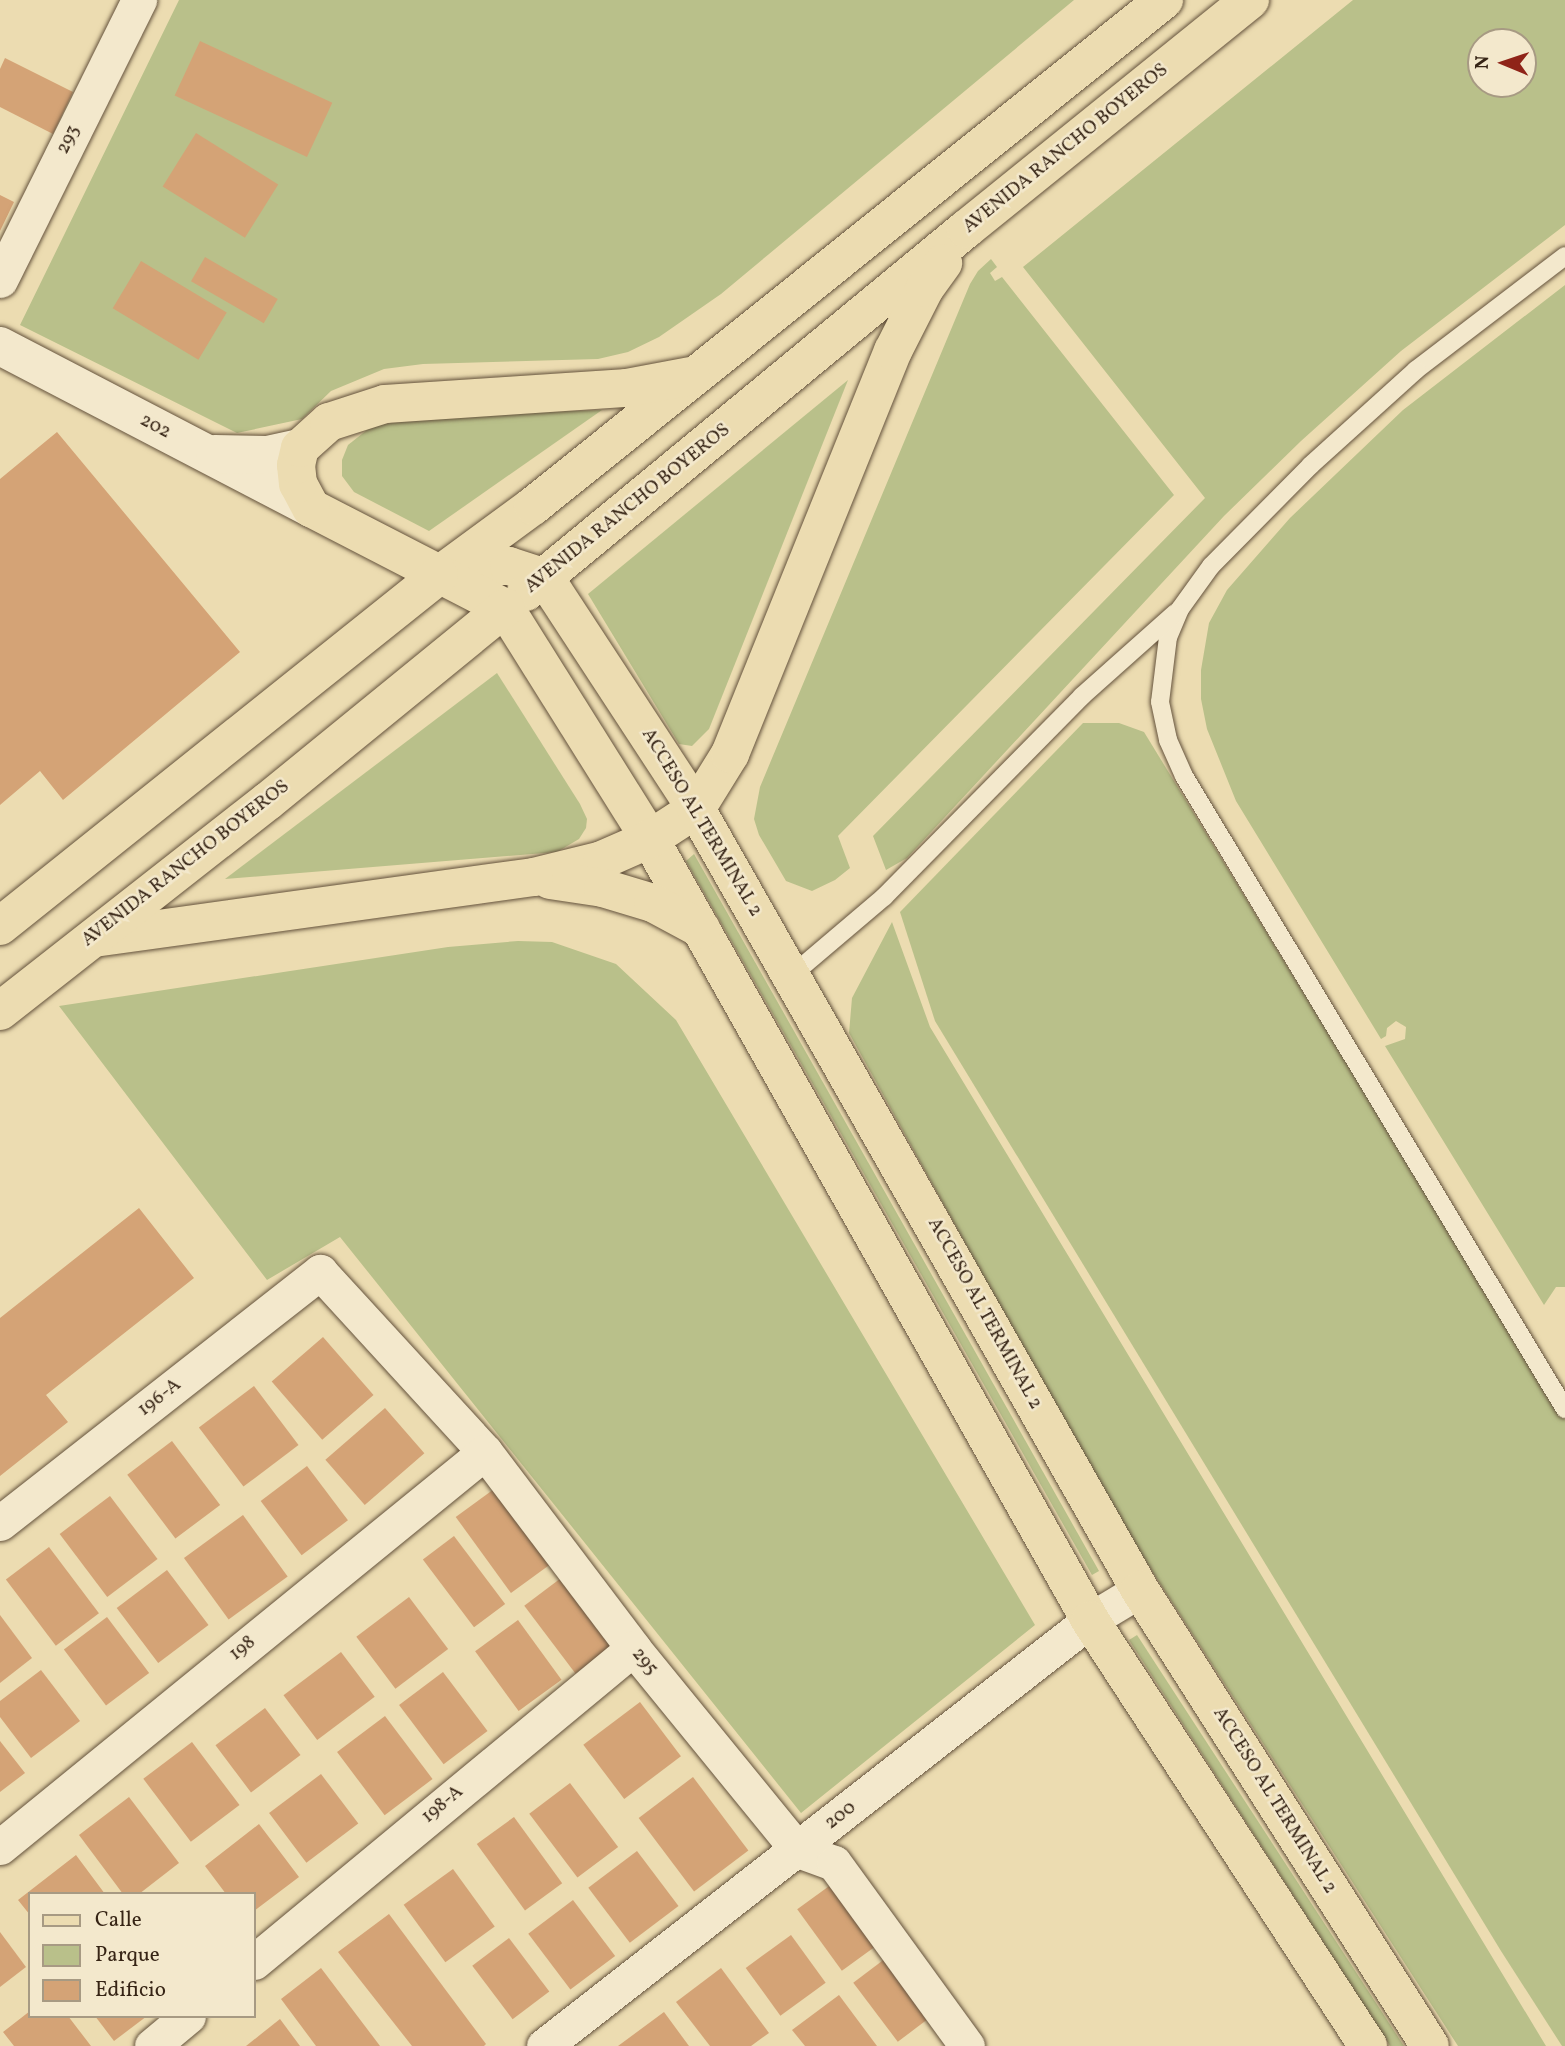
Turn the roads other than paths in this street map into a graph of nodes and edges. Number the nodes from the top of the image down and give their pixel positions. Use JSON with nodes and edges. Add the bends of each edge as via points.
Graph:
{"nodes":[{"id":1,"x":139,"y":0,"type":"edge"},
{"id":2,"x":1164,"y":0,"type":"edge"},
{"id":3,"x":1250,"y":0,"type":"edge"},
{"id":4,"x":966,"y":229,"type":"junction"},
{"id":5,"x":1565,"y":256,"type":"edge"},
{"id":6,"x":0,"y":280,"type":"edge"},
{"id":7,"x":0,"y":346,"type":"edge"},
{"id":8,"x":698,"y":374,"type":"junction"},
{"id":9,"x":300,"y":448,"type":"junction"},
{"id":10,"x":206,"y":454,"type":"junction"},
{"id":11,"x":311,"y":508,"type":"junction"},
{"id":12,"x":439,"y":575,"type":"junction"},
{"id":13,"x":545,"y":578,"type":"junction"},
{"id":14,"x":505,"y":608,"type":"junction"},
{"id":15,"x":1180,"y":608,"type":"junction"},
{"id":16,"x":696,"y":809,"type":"junction"},
{"id":17,"x":650,"y":839,"type":"junction"},
{"id":18,"x":534,"y":877,"type":"junction"},
{"id":19,"x":0,"y":926,"type":"edge"},
{"id":20,"x":701,"y":929,"type":"junction"},
{"id":21,"x":92,"y":938,"type":"junction"},
{"id":22,"x":792,"y":975,"type":"junction"},
{"id":23,"x":0,"y":1011,"type":"edge"},
{"id":24,"x":320,"y":1272,"type":"joint"},
{"id":25,"x":1565,"y":1409,"type":"edge"},
{"id":26,"x":485,"y":1452,"type":"junction"},
{"id":27,"x":0,"y":1523,"type":"edge"},
{"id":28,"x":1140,"y":1590,"type":"junction"},
{"id":29,"x":1090,"y":1620,"type":"junction"},
{"id":30,"x":633,"y":1648,"type":"junction"},
{"id":31,"x":0,"y":1847,"type":"edge"},
{"id":32,"x":798,"y":1850,"type":"junction"},
{"id":33,"x":256,"y":1960,"type":"edge"},
{"id":34,"x":186,"y":2018,"type":"edge"},
{"id":35,"x":152,"y":2046,"type":"edge"},
{"id":36,"x":544,"y":2046,"type":"edge"},
{"id":37,"x":967,"y":2046,"type":"edge"},
{"id":38,"x":1368,"y":2046,"type":"edge"},
{"id":39,"x":1430,"y":2046,"type":"edge"}],
"edges":[{"from":1,"to":6,"type":"street","name":"293"},
{"from":2,"to":8,"type":"main road"},
{"from":3,"to":4,"type":"main road","name":"AVENIDA RANCHO BOYEROS"},
{"from":4,"to":13,"type":"main road","name":"AVENIDA RANCHO BOYEROS"},
{"from":4,"to":16,"type":"main road","via":[[925,288],[893,351],[730,754]]},
{"from":5,"to":15,"type":"lane","via":[[1416,370],[1311,465],[1211,566]]},
{"from":7,"to":10,"type":"street","name":"202"},
{"from":8,"to":9,"type":"main road","via":[[627,388],[385,404],[329,422]]},
{"from":8,"to":12,"type":"main road"},
{"from":9,"to":10,"type":"street","via":[[267,455]]},
{"from":9,"to":11,"type":"main road","via":[[298,484]]},
{"from":10,"to":11,"type":"street","name":"202"},
{"from":11,"to":12,"type":"main road"},
{"from":12,"to":13,"type":"main road","via":[[494,565]]},
{"from":12,"to":14,"type":"main road"},
{"from":12,"to":19,"type":"main road"},
{"from":13,"to":14,"type":"main road","name":"AVENIDA RANCHO BOYEROS"},
{"from":13,"to":16,"type":"main road","name":"ACCESO AL TERMINAL 2"},
{"from":14,"to":17,"type":"main road"},
{"from":14,"to":21,"type":"main road","name":"AVENIDA RANCHO BOYEROS"},
{"from":15,"to":22,"type":"lane","via":[[1082,696],[884,897]]},
{"from":15,"to":25,"type":"lane","via":[[1168,637],[1160,702],[1168,740],[1184,776]]},
{"from":16,"to":17,"type":"main road"},
{"from":16,"to":22,"type":"main road","name":"ACCESO AL TERMINAL 2"},
{"from":17,"to":18,"type":"main road","via":[[602,860]]},
{"from":17,"to":20,"type":"main road"},
{"from":18,"to":20,"type":"main road","via":[[603,888],[653,903]]},
{"from":18,"to":21,"type":"main road"},
{"from":20,"to":29,"type":"main road"},
{"from":21,"to":23,"type":"main road","name":"AVENIDA RANCHO BOYEROS"},
{"from":22,"to":28,"type":"main road","name":"ACCESO AL TERMINAL 2"},
{"from":24,"to":26,"type":"street","name":"295"},
{"from":24,"to":27,"type":"street","name":"196-A"},
{"from":26,"to":30,"type":"street","name":"295"},
{"from":26,"to":31,"type":"street","name":"198"},
{"from":28,"to":29,"type":"street","name":"200"},
{"from":28,"to":39,"type":"main road","name":"ACCESO AL TERMINAL 2"},
{"from":29,"to":32,"type":"street","name":"200"},
{"from":29,"to":38,"type":"main road"},
{"from":30,"to":32,"type":"street","name":"295"},
{"from":30,"to":33,"type":"street","name":"198-A"},
{"from":32,"to":36,"type":"street","name":"200"},
{"from":32,"to":37,"type":"street","via":[[834,1863]]},
{"from":34,"to":35,"type":"street"}]}
